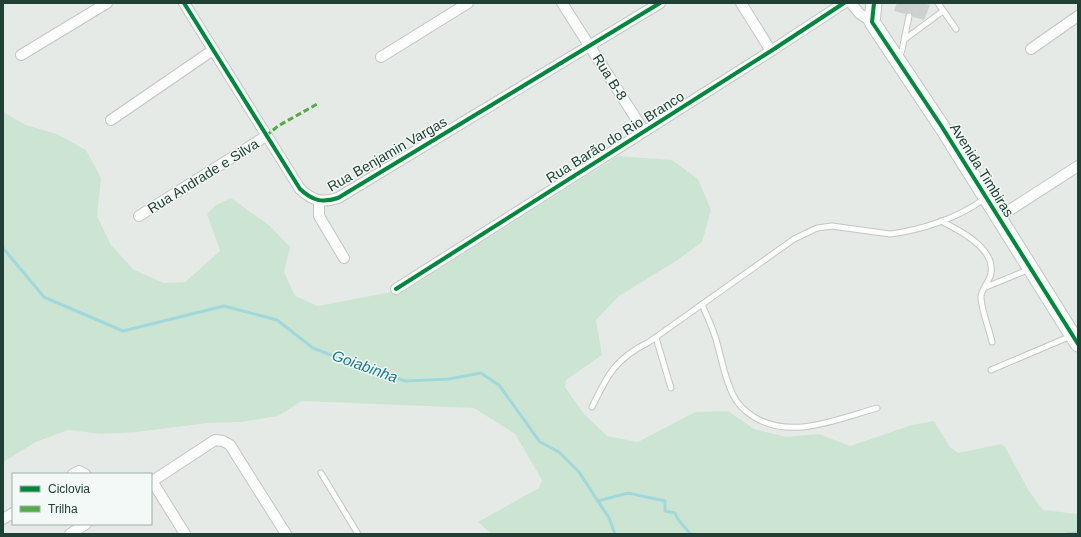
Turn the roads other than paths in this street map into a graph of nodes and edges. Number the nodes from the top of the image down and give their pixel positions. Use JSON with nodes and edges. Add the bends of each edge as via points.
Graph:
{"nodes":[{"id":1,"x":107,"y":3,"type":"edge"},
{"id":2,"x":184,"y":3,"type":"edge"},
{"id":3,"x":468,"y":3,"type":"edge"},
{"id":4,"x":562,"y":3,"type":"edge"},
{"id":5,"x":660,"y":3,"type":"edge"},
{"id":6,"x":741,"y":3,"type":"edge"},
{"id":7,"x":845,"y":3,"type":"edge"},
{"id":8,"x":938,"y":3,"type":"edge"},
{"id":9,"x":873,"y":11,"type":"edge"},
{"id":10,"x":943,"y":11,"type":"junction"},
{"id":11,"x":910,"y":16,"type":"dead end"},
{"id":12,"x":1078,"y":16,"type":"edge"},
{"id":13,"x":956,"y":29,"type":"dead end"},
{"id":14,"x":905,"y":39,"type":"junction"},
{"id":15,"x":590,"y":46,"type":"junction"},
{"id":16,"x":1030,"y":48,"type":"dead end"},
{"id":17,"x":213,"y":50,"type":"junction"},
{"id":18,"x":771,"y":51,"type":"junction"},
{"id":19,"x":21,"y":55,"type":"dead end"},
{"id":20,"x":381,"y":57,"type":"dead end"},
{"id":21,"x":898,"y":61,"type":"junction"},
{"id":22,"x":111,"y":120,"type":"dead end"},
{"id":23,"x":644,"y":131,"type":"junction"},
{"id":24,"x":266,"y":136,"type":"junction"},
{"id":25,"x":1078,"y":166,"type":"edge"},
{"id":26,"x":986,"y":197,"type":"junction"},
{"id":27,"x":319,"y":201,"type":"junction"},
{"id":28,"x":139,"y":216,"type":"dead end"},
{"id":29,"x":999,"y":217,"type":"junction"},
{"id":30,"x":941,"y":221,"type":"junction"},
{"id":31,"x":344,"y":258,"type":"dead end"},
{"id":32,"x":1030,"y":268,"type":"junction"},
{"id":33,"x":986,"y":287,"type":"junction"},
{"id":34,"x":396,"y":288,"type":"dead end"},
{"id":35,"x":702,"y":304,"type":"junction"},
{"id":36,"x":1075,"y":334,"type":"edge"},
{"id":37,"x":656,"y":338,"type":"junction"},
{"id":38,"x":992,"y":342,"type":"dead end"},
{"id":39,"x":991,"y":370,"type":"dead end"},
{"id":40,"x":671,"y":388,"type":"dead end"},
{"id":41,"x":592,"y":407,"type":"dead end"},
{"id":42,"x":877,"y":408,"type":"dead end"},
{"id":43,"x":321,"y":473,"type":"dead end"},
{"id":44,"x":152,"y":480,"type":"edge"},
{"id":45,"x":152,"y":483,"type":"edge"},
{"id":46,"x":12,"y":514,"type":"edge"},
{"id":47,"x":3,"y":519,"type":"edge"},
{"id":48,"x":85,"y":528,"type":"edge"},
{"id":49,"x":70,"y":534,"type":"edge"},
{"id":50,"x":185,"y":534,"type":"edge"},
{"id":51,"x":286,"y":534,"type":"edge"},
{"id":52,"x":358,"y":534,"type":"edge"}],
"edges":[{"from":1,"to":19,"type":"street"},
{"from":2,"to":17,"type":"street","name":"Rua Benjamin Vargas"},
{"from":3,"to":20,"type":"street"},
{"from":4,"to":15,"type":"street","name":"Rua B-8"},
{"from":5,"to":15,"type":"street","name":"Rua Benjamin Vargas"},
{"from":6,"to":18,"type":"street"},
{"from":7,"to":9,"type":"street","via":[[859,14]]},
{"from":7,"to":18,"type":"street","name":"Rua Barão do Rio Branco"},
{"from":8,"to":10,"type":"lane"},
{"from":9,"to":21,"type":"street","name":"Avenida Timbiras"},
{"from":10,"to":13,"type":"lane"},
{"from":10,"to":14,"type":"lane"},
{"from":11,"to":14,"type":"lane"},
{"from":12,"to":16,"type":"street"},
{"from":14,"to":21,"type":"lane"},
{"from":15,"to":23,"type":"street","name":"Rua B-8"},
{"from":15,"to":27,"type":"street","name":"Rua Benjamin Vargas","via":[[338,198]]},
{"from":17,"to":22,"type":"street"},
{"from":17,"to":24,"type":"street","name":"Rua Benjamin Vargas"},
{"from":18,"to":23,"type":"street","name":"Rua Barão do Rio Branco"},
{"from":21,"to":26,"type":"street","name":"Avenida Timbiras"},
{"from":23,"to":34,"type":"street","name":"Rua Barão do Rio Branco"},
{"from":24,"to":27,"type":"street","name":"Rua Benjamin Vargas","via":[[300,189]]},
{"from":24,"to":28,"type":"street","name":"Rua Andrade e Silva"},
{"from":25,"to":29,"type":"street"},
{"from":26,"to":29,"type":"street","name":"Avenida Timbiras"},
{"from":26,"to":30,"type":"lane","via":[[963,212]]},
{"from":27,"to":31,"type":"street","via":[[319,216]]},
{"from":29,"to":32,"type":"street","name":"Avenida Timbiras"},
{"from":30,"to":33,"type":"lane","via":[[964,232],[980,246],[991,264]]},
{"from":30,"to":35,"type":"lane","via":[[890,234],[832,226],[817,228],[794,239]]},
{"from":32,"to":33,"type":"lane"},
{"from":32,"to":36,"type":"street","name":"Avenida Timbiras"},
{"from":33,"to":38,"type":"lane","via":[[980,296]]},
{"from":35,"to":37,"type":"lane"},
{"from":35,"to":42,"type":"lane","via":[[717,341],[734,397],[745,411],[763,422],[782,428],[816,425]]},
{"from":36,"to":39,"type":"lane"},
{"from":37,"to":40,"type":"lane"},
{"from":37,"to":41,"type":"lane","via":[[620,360],[604,382]]},
{"from":43,"to":52,"type":"lane"},
{"from":44,"to":51,"type":"street","via":[[215,440],[223,441],[230,445]]},
{"from":45,"to":50,"type":"street"},
{"from":46,"to":47,"type":"street"},
{"from":48,"to":49,"type":"street"}]}
